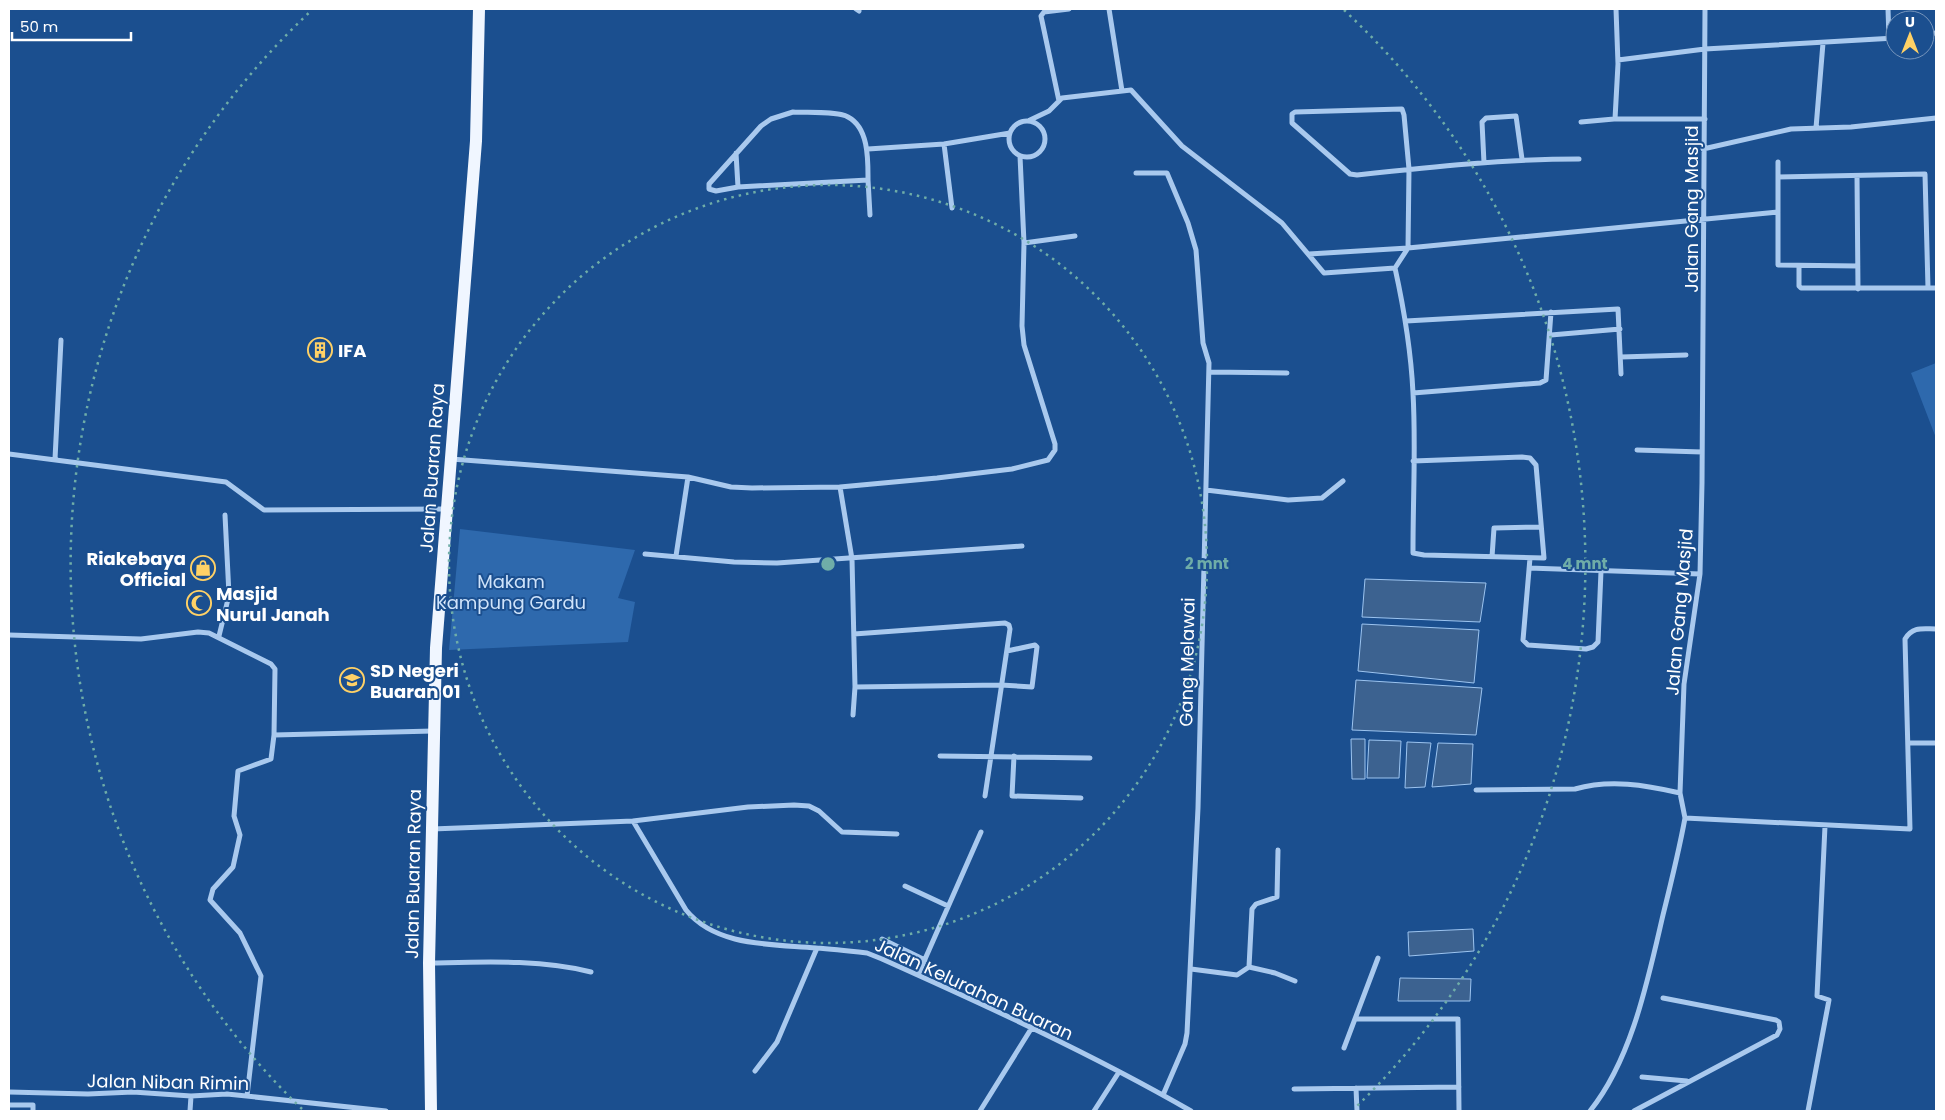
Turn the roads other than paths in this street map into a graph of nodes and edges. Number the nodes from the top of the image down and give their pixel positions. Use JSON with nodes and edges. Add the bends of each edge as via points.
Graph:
{"nodes":[{"id":1,"x":479,"y":9,"type":"edge"},
{"id":2,"x":1069,"y":9,"type":"edge"},
{"id":3,"x":1109,"y":9,"type":"edge"},
{"id":4,"x":1616,"y":9,"type":"edge"},
{"id":5,"x":1706,"y":9,"type":"edge"},
{"id":6,"x":1885,"y":39,"type":"edge"},
{"id":7,"x":1823,"y":43,"type":"junction"},
{"id":8,"x":1705,"y":49,"type":"junction"},
{"id":9,"x":1618,"y":60,"type":"junction"},
{"id":10,"x":1122,"y":91,"type":"junction"},
{"id":11,"x":1059,"y":101,"type":"junction"},
{"id":12,"x":1936,"y":118,"type":"edge"},
{"id":13,"x":1616,"y":119,"type":"junction"},
{"id":14,"x":1705,"y":119,"type":"junction"},
{"id":15,"x":1030,"y":120,"type":"junction"},
{"id":16,"x":1581,"y":122,"type":"dead end"},
{"id":17,"x":1816,"y":128,"type":"junction"},
{"id":18,"x":1010,"y":133,"type":"junction"},
{"id":19,"x":944,"y":144,"type":"junction"},
{"id":20,"x":868,"y":149,"type":"junction"},
{"id":21,"x":1703,"y":150,"type":"junction"},
{"id":22,"x":736,"y":153,"type":"junction"},
{"id":23,"x":1020,"y":156,"type":"junction"},
{"id":24,"x":1522,"y":159,"type":"junction"},
{"id":25,"x":1578,"y":159,"type":"dead end"},
{"id":26,"x":1778,"y":162,"type":"dead end"},
{"id":27,"x":1484,"y":163,"type":"junction"},
{"id":28,"x":1409,"y":169,"type":"junction"},
{"id":29,"x":1136,"y":172,"type":"dead end"},
{"id":30,"x":1858,"y":176,"type":"junction"},
{"id":31,"x":1778,"y":177,"type":"junction"},
{"id":32,"x":868,"y":180,"type":"junction"},
{"id":33,"x":738,"y":187,"type":"junction"},
{"id":34,"x":952,"y":208,"type":"dead end"},
{"id":35,"x":1778,"y":212,"type":"junction"},
{"id":36,"x":870,"y":215,"type":"dead end"},
{"id":37,"x":1704,"y":219,"type":"junction"},
{"id":38,"x":1075,"y":236,"type":"dead end"},
{"id":39,"x":1024,"y":244,"type":"junction"},
{"id":40,"x":1408,"y":248,"type":"junction"},
{"id":41,"x":1309,"y":254,"type":"junction"},
{"id":42,"x":1799,"y":266,"type":"junction"},
{"id":43,"x":1858,"y":266,"type":"junction"},
{"id":44,"x":1395,"y":268,"type":"junction"},
{"id":45,"x":1928,"y":288,"type":"junction"},
{"id":46,"x":1936,"y":288,"type":"edge"},
{"id":47,"x":1858,"y":289,"type":"junction"},
{"id":48,"x":1551,"y":312,"type":"junction"},
{"id":49,"x":1406,"y":322,"type":"junction"},
{"id":50,"x":1620,"y":329,"type":"junction"},
{"id":51,"x":1551,"y":335,"type":"junction"},
{"id":52,"x":61,"y":340,"type":"dead end"},
{"id":53,"x":1686,"y":355,"type":"dead end"},
{"id":54,"x":1621,"y":357,"type":"junction"},
{"id":55,"x":1209,"y":372,"type":"junction"},
{"id":56,"x":1287,"y":373,"type":"dead end"},
{"id":57,"x":1621,"y":374,"type":"dead end"},
{"id":58,"x":1413,"y":393,"type":"junction"},
{"id":59,"x":1637,"y":450,"type":"dead end"},
{"id":60,"x":1702,"y":452,"type":"junction"},
{"id":61,"x":9,"y":454,"type":"edge"},
{"id":62,"x":55,"y":459,"type":"junction"},
{"id":63,"x":451,"y":459,"type":"junction"},
{"id":64,"x":1413,"y":462,"type":"junction"},
{"id":65,"x":688,"y":477,"type":"junction"},
{"id":66,"x":1343,"y":481,"type":"dead end"},
{"id":67,"x":840,"y":487,"type":"junction"},
{"id":68,"x":1206,"y":490,"type":"junction"},
{"id":69,"x":447,"y":509,"type":"junction"},
{"id":70,"x":225,"y":515,"type":"dead end"},
{"id":71,"x":1541,"y":527,"type":"junction"},
{"id":72,"x":1022,"y":546,"type":"dead end"},
{"id":73,"x":645,"y":554,"type":"dead end"},
{"id":74,"x":676,"y":556,"type":"junction"},
{"id":75,"x":1492,"y":557,"type":"junction"},
{"id":76,"x":1530,"y":558,"type":"junction"},
{"id":77,"x":852,"y":559,"type":"junction"},
{"id":78,"x":1529,"y":568,"type":"junction"},
{"id":79,"x":1601,"y":571,"type":"junction"},
{"id":80,"x":1700,"y":574,"type":"junction"},
{"id":81,"x":1936,"y":629,"type":"edge"},
{"id":82,"x":854,"y":634,"type":"junction"},
{"id":83,"x":9,"y":635,"type":"edge"},
{"id":84,"x":219,"y":636,"type":"junction"},
{"id":85,"x":1007,"y":651,"type":"junction"},
{"id":86,"x":1001,"y":685,"type":"junction"},
{"id":87,"x":855,"y":687,"type":"junction"},
{"id":88,"x":853,"y":715,"type":"dead end"},
{"id":89,"x":433,"y":731,"type":"junction"},
{"id":90,"x":274,"y":735,"type":"junction"},
{"id":91,"x":1909,"y":743,"type":"junction"},
{"id":92,"x":1936,"y":743,"type":"edge"},
{"id":93,"x":940,"y":756,"type":"dead end"},
{"id":94,"x":991,"y":756,"type":"junction"},
{"id":95,"x":1014,"y":756,"type":"junction"},
{"id":96,"x":1090,"y":758,"type":"dead end"},
{"id":97,"x":1476,"y":790,"type":"dead end"},
{"id":98,"x":1680,"y":793,"type":"junction"},
{"id":99,"x":985,"y":796,"type":"dead end"},
{"id":100,"x":1081,"y":798,"type":"dead end"},
{"id":101,"x":1685,"y":818,"type":"junction"},
{"id":102,"x":633,"y":821,"type":"junction"},
{"id":103,"x":1825,"y":826,"type":"junction"},
{"id":104,"x":432,"y":829,"type":"junction"},
{"id":105,"x":981,"y":832,"type":"dead end"},
{"id":106,"x":897,"y":834,"type":"dead end"},
{"id":107,"x":1278,"y":850,"type":"dead end"},
{"id":108,"x":905,"y":886,"type":"dead end"},
{"id":109,"x":948,"y":906,"type":"junction"},
{"id":110,"x":882,"y":939,"type":"dead end"},
{"id":111,"x":817,"y":948,"type":"junction"},
{"id":112,"x":1378,"y":958,"type":"dead end"},
{"id":113,"x":925,"y":960,"type":"junction"},
{"id":114,"x":429,"y":963,"type":"junction"},
{"id":115,"x":1249,"y":967,"type":"junction"},
{"id":116,"x":1191,"y":969,"type":"junction"},
{"id":117,"x":591,"y":972,"type":"dead end"},
{"id":118,"x":918,"y":975,"type":"junction"},
{"id":119,"x":1295,"y":981,"type":"dead end"},
{"id":120,"x":1663,"y":998,"type":"dead end"},
{"id":121,"x":1355,"y":1019,"type":"junction"},
{"id":122,"x":1032,"y":1029,"type":"junction"},
{"id":123,"x":1344,"y":1048,"type":"dead end"},
{"id":124,"x":756,"y":1071,"type":"dead end"},
{"id":125,"x":1119,"y":1072,"type":"junction"},
{"id":126,"x":1642,"y":1077,"type":"dead end"},
{"id":127,"x":1688,"y":1081,"type":"junction"},
{"id":128,"x":1459,"y":1087,"type":"junction"},
{"id":129,"x":1356,"y":1088,"type":"junction"},
{"id":130,"x":1294,"y":1089,"type":"dead end"},
{"id":131,"x":9,"y":1092,"type":"edge"},
{"id":132,"x":1163,"y":1095,"type":"junction"},
{"id":133,"x":191,"y":1096,"type":"junction"},
{"id":134,"x":247,"y":1096,"type":"junction"},
{"id":135,"x":9,"y":1105,"type":"edge"},
{"id":136,"x":33,"y":1111,"type":"edge"},
{"id":137,"x":190,"y":1111,"type":"edge"},
{"id":138,"x":386,"y":1111,"type":"edge"},
{"id":139,"x":425,"y":1111,"type":"edge"},
{"id":140,"x":431,"y":1111,"type":"edge"},
{"id":141,"x":980,"y":1111,"type":"edge"},
{"id":142,"x":1094,"y":1111,"type":"edge"},
{"id":143,"x":1191,"y":1111,"type":"edge"},
{"id":144,"x":1357,"y":1111,"type":"edge"},
{"id":145,"x":1459,"y":1111,"type":"edge"},
{"id":146,"x":1590,"y":1111,"type":"edge"},
{"id":147,"x":1634,"y":1111,"type":"edge"},
{"id":148,"x":1808,"y":1111,"type":"edge"}],
"edges":[{"from":1,"to":63,"type":"main road","name":"Jalan Buaran Raya","via":[[476,141]]},
{"from":2,"to":11,"type":"street","via":[[1044,12],[1042,16]]},
{"from":3,"to":10,"type":"street"},
{"from":4,"to":9,"type":"street"},
{"from":5,"to":8,"type":"street","name":"Jalan Gang Masjid"},
{"from":6,"to":7,"type":"street"},
{"from":7,"to":8,"type":"street"},
{"from":7,"to":17,"type":"street"},
{"from":8,"to":9,"type":"street"},
{"from":8,"to":14,"type":"street","name":"Jalan Gang Masjid"},
{"from":9,"to":13,"type":"street"},
{"from":10,"to":11,"type":"street"},
{"from":10,"to":41,"type":"street","via":[[1131,90],[1182,146],[1274,215]]},
{"from":11,"to":15,"type":"street"},
{"from":12,"to":17,"type":"street"},
{"from":13,"to":14,"type":"street"},
{"from":13,"to":16,"type":"street"},
{"from":14,"to":21,"type":"street","name":"Jalan Gang Masjid"},
{"from":15,"to":18,"type":"street","via":[[1017,123]]},
{"from":15,"to":23,"type":"street","via":[[1044,132],[1045,144],[1031,157]]},
{"from":17,"to":21,"type":"street","via":[[1772,132]]},
{"from":18,"to":19,"type":"street"},
{"from":18,"to":23,"type":"street","via":[[1010,146]]},
{"from":19,"to":20,"type":"street"},
{"from":19,"to":34,"type":"street"},
{"from":20,"to":22,"type":"street","via":[[850,118],[794,112],[771,119]]},
{"from":20,"to":32,"type":"street"},
{"from":21,"to":37,"type":"street","name":"Jalan Gang Masjid"},
{"from":22,"to":33,"type":"street"},
{"from":22,"to":33,"type":"street","via":[[708,186],[716,191]]},
{"from":23,"to":39,"type":"street"},
{"from":24,"to":25,"type":"street"},
{"from":24,"to":27,"type":"street"},
{"from":24,"to":27,"type":"street","via":[[1516,116],[1486,118],[1482,122]]},
{"from":26,"to":31,"type":"street"},
{"from":27,"to":28,"type":"street"},
{"from":28,"to":28,"type":"street","via":[[1402,109],[1292,114],[1292,122],[1350,174]]},
{"from":28,"to":40,"type":"street"},
{"from":29,"to":55,"type":"street","name":"Gang Melawai","via":[[1167,173],[1188,222],[1196,250],[1200,315]]},
{"from":30,"to":31,"type":"street"},
{"from":30,"to":43,"type":"street"},
{"from":30,"to":45,"type":"street","via":[[1925,174]]},
{"from":31,"to":35,"type":"street"},
{"from":32,"to":33,"type":"street"},
{"from":32,"to":36,"type":"street"},
{"from":35,"to":37,"type":"street"},
{"from":35,"to":42,"type":"street","via":[[1778,265]]},
{"from":37,"to":40,"type":"street"},
{"from":37,"to":60,"type":"street","name":"Jalan Gang Masjid"},
{"from":38,"to":39,"type":"street"},
{"from":39,"to":67,"type":"street","via":[[1024,345],[1055,444],[1053,454],[1048,460],[1012,469]]},
{"from":40,"to":41,"type":"street"},
{"from":40,"to":44,"type":"street"},
{"from":41,"to":44,"type":"street","via":[[1327,274]]},
{"from":42,"to":43,"type":"street"},
{"from":42,"to":47,"type":"street","via":[[1798,286],[1801,288]]},
{"from":43,"to":47,"type":"street"},
{"from":44,"to":49,"type":"street"},
{"from":45,"to":46,"type":"street"},
{"from":45,"to":47,"type":"street"},
{"from":48,"to":49,"type":"street"},
{"from":48,"to":50,"type":"street","via":[[1618,309]]},
{"from":48,"to":51,"type":"street"},
{"from":49,"to":58,"type":"street"},
{"from":50,"to":51,"type":"street"},
{"from":50,"to":54,"type":"street"},
{"from":51,"to":58,"type":"street","via":[[1548,375],[1540,383]]},
{"from":52,"to":62,"type":"street"},
{"from":53,"to":54,"type":"street"},
{"from":54,"to":57,"type":"street"},
{"from":55,"to":56,"type":"street"},
{"from":55,"to":68,"type":"street","name":"Gang Melawai"},
{"from":58,"to":64,"type":"street"},
{"from":59,"to":60,"type":"street"},
{"from":60,"to":80,"type":"street","name":"Jalan Gang Masjid"},
{"from":61,"to":62,"type":"street"},
{"from":62,"to":69,"type":"street","via":[[226,482],[264,510]]},
{"from":63,"to":65,"type":"street"},
{"from":63,"to":69,"type":"main road","name":"Jalan Buaran Raya"},
{"from":64,"to":71,"type":"street","via":[[1530,458],[1536,465]]},
{"from":64,"to":75,"type":"street","via":[[1413,553]]},
{"from":65,"to":67,"type":"street","via":[[731,487]]},
{"from":65,"to":74,"type":"street"},
{"from":66,"to":68,"type":"street","via":[[1322,498],[1288,500]]},
{"from":67,"to":77,"type":"street"},
{"from":68,"to":116,"type":"street","name":"Gang Melawai"},
{"from":69,"to":89,"type":"main road","name":"Jalan Buaran Raya"},
{"from":70,"to":84,"type":"street","via":[[229,595]]},
{"from":71,"to":75,"type":"street","via":[[1494,528]]},
{"from":71,"to":76,"type":"street","via":[[1545,556]]},
{"from":72,"to":77,"type":"street"},
{"from":73,"to":74,"type":"street"},
{"from":74,"to":77,"type":"street","via":[[760,562]]},
{"from":75,"to":76,"type":"street"},
{"from":76,"to":78,"type":"street"},
{"from":77,"to":82,"type":"street"},
{"from":78,"to":79,"type":"street"},
{"from":78,"to":79,"type":"street","via":[[1524,642],[1528,645],[1586,649],[1598,642]]},
{"from":79,"to":80,"type":"street"},
{"from":80,"to":98,"type":"street","name":"Jalan Gang Masjid","via":[[1684,684]]},
{"from":81,"to":91,"type":"street","via":[[1915,629],[1905,639]]},
{"from":82,"to":85,"type":"street","via":[[1005,623],[1010,629]]},
{"from":82,"to":87,"type":"street"},
{"from":83,"to":84,"type":"street","via":[[141,640],[198,632]]},
{"from":84,"to":90,"type":"street","via":[[275,669]]},
{"from":85,"to":86,"type":"street"},
{"from":85,"to":86,"type":"street","via":[[1037,647],[1033,686]]},
{"from":86,"to":87,"type":"street"},
{"from":86,"to":94,"type":"street"},
{"from":87,"to":88,"type":"street"},
{"from":89,"to":90,"type":"street"},
{"from":89,"to":104,"type":"main road","name":"Jalan Buaran Raya"},
{"from":90,"to":134,"type":"street","via":[[271,758],[238,771],[234,816],[240,835],[233,868],[213,889],[210,900],[240,933],[261,976]]},
{"from":91,"to":92,"type":"street"},
{"from":91,"to":103,"type":"street","via":[[1910,829]]},
{"from":93,"to":94,"type":"street"},
{"from":94,"to":95,"type":"street"},
{"from":94,"to":99,"type":"street"},
{"from":95,"to":96,"type":"street"},
{"from":95,"to":100,"type":"street","via":[[1012,796]]},
{"from":97,"to":98,"type":"street","via":[[1570,790],[1590,784],[1617,783]]},
{"from":98,"to":101,"type":"street","name":"Jalan Gang Masjid"},
{"from":101,"to":103,"type":"street"},
{"from":101,"to":146,"type":"street","name":"Jalan Gang Masjid","via":[[1650,973],[1607,1089]]},
{"from":102,"to":104,"type":"street"},
{"from":102,"to":106,"type":"street","via":[[748,807],[794,805],[809,806],[819,811],[842,832]]},
{"from":102,"to":111,"type":"street","name":"Jalan Kelurahan Buaran","via":[[693,919],[733,938],[759,944]]},
{"from":103,"to":148,"type":"street","via":[[1817,996],[1829,1000]]},
{"from":104,"to":114,"type":"main road","name":"Jalan Buaran Raya"},
{"from":105,"to":109,"type":"street"},
{"from":107,"to":115,"type":"street","via":[[1277,897],[1256,904],[1252,909]]},
{"from":108,"to":109,"type":"street"},
{"from":109,"to":113,"type":"street"},
{"from":110,"to":113,"type":"street"},
{"from":111,"to":118,"type":"street","name":"Jalan Kelurahan Buaran","via":[[866,953]]},
{"from":111,"to":124,"type":"street","via":[[777,1042]]},
{"from":112,"to":121,"type":"street"},
{"from":113,"to":118,"type":"street"},
{"from":114,"to":117,"type":"street","via":[[546,964]]},
{"from":114,"to":140,"type":"main road","name":"Jalan Buaran Raya"},
{"from":115,"to":116,"type":"street","via":[[1236,975]]},
{"from":115,"to":119,"type":"street"},
{"from":116,"to":132,"type":"street","name":"Gang Melawai","via":[[1185,1044]]},
{"from":118,"to":122,"type":"street","name":"Jalan Kelurahan Buaran"},
{"from":120,"to":127,"type":"street","via":[[1779,1022],[1780,1029],[1776,1035]]},
{"from":121,"to":123,"type":"street"},
{"from":121,"to":128,"type":"street","via":[[1458,1019]]},
{"from":122,"to":125,"type":"street","name":"Jalan Kelurahan Buaran"},
{"from":122,"to":141,"type":"street"},
{"from":125,"to":132,"type":"street","name":"Jalan Kelurahan Buaran"},
{"from":125,"to":142,"type":"street"},
{"from":126,"to":127,"type":"street"},
{"from":127,"to":147,"type":"street"},
{"from":128,"to":129,"type":"street"},
{"from":128,"to":145,"type":"street"},
{"from":129,"to":130,"type":"street"},
{"from":129,"to":144,"type":"street"},
{"from":131,"to":133,"type":"street","name":"Jalan Niban Rimin","via":[[133,1092]]},
{"from":132,"to":143,"type":"street","name":"Jalan Kelurahan Buaran"},
{"from":133,"to":134,"type":"street","name":"Jalan Niban Rimin"},
{"from":133,"to":137,"type":"street"},
{"from":134,"to":138,"type":"street","name":"Jalan Niban Rimin"},
{"from":135,"to":136,"type":"street","via":[[33,1105]]},
{"from":139,"to":140,"type":"street"}]}
